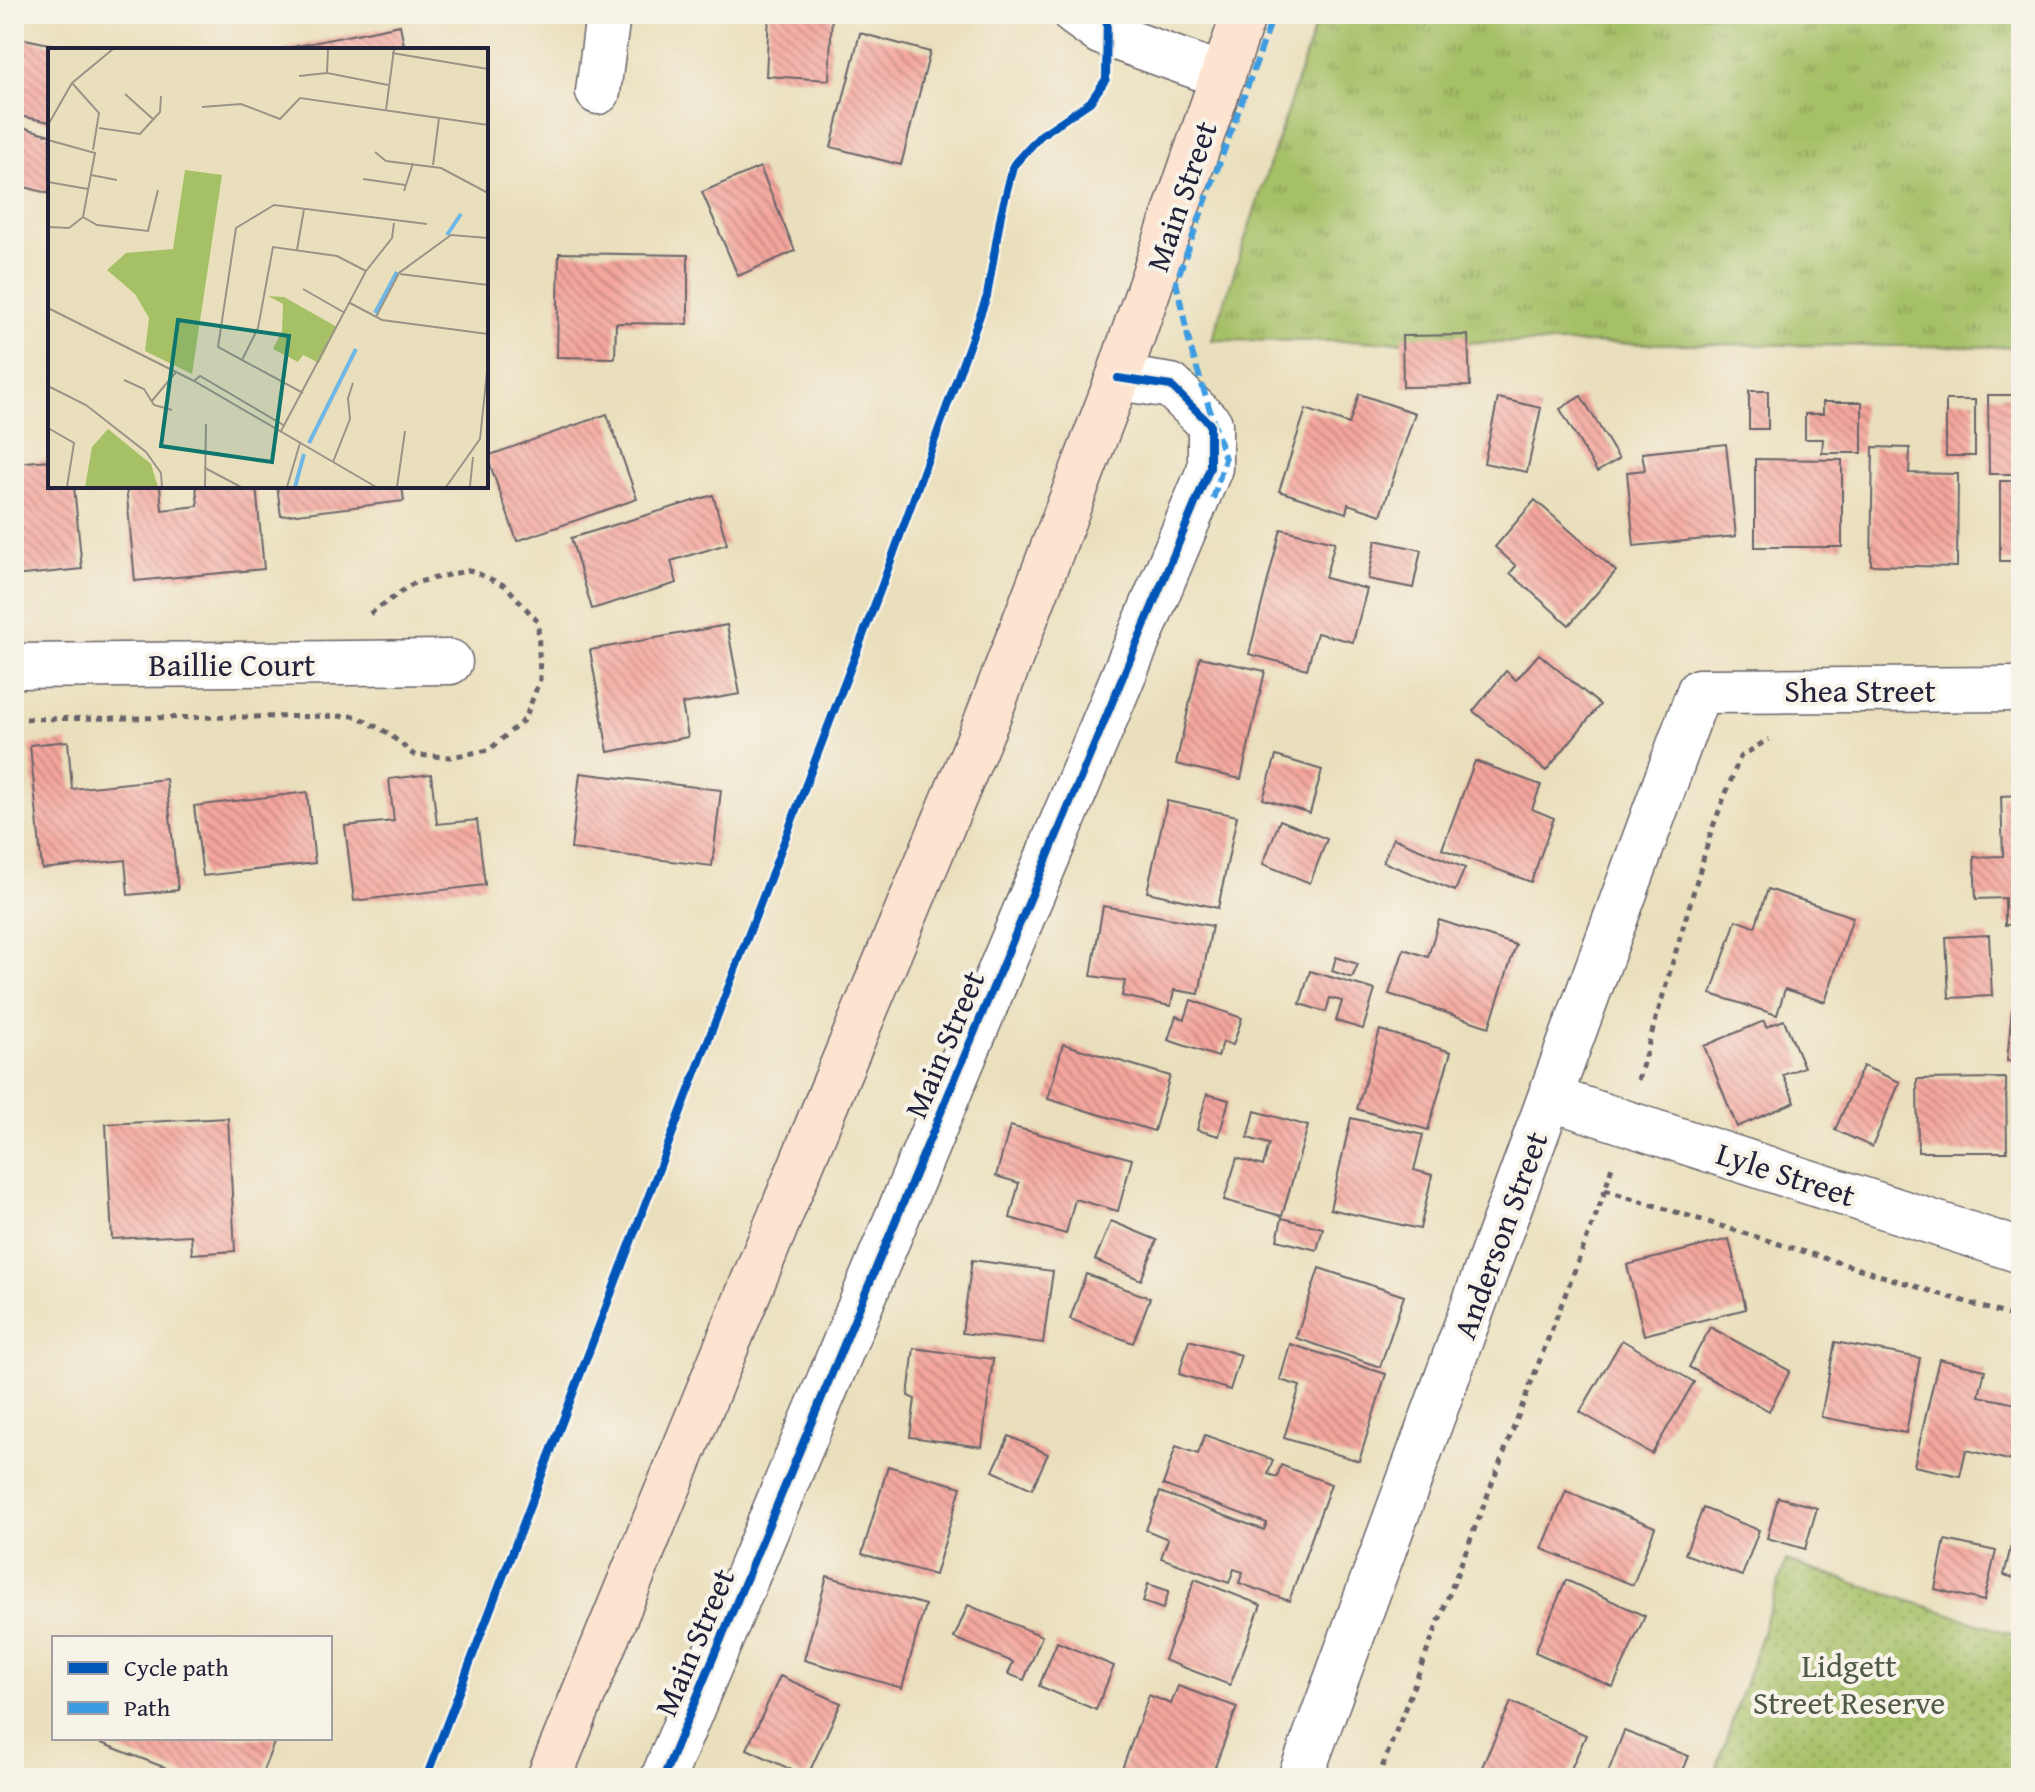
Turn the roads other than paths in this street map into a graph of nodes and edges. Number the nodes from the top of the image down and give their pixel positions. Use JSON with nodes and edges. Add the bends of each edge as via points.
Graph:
{"nodes":[{"id":1,"x":608,"y":14,"type":"edge"},
{"id":2,"x":1075,"y":14,"type":"edge"},
{"id":3,"x":1244,"y":14,"type":"edge"},
{"id":4,"x":1223,"y":76,"type":"junction"},
{"id":5,"x":598,"y":92,"type":"dead end"},
{"id":6,"x":1118,"y":378,"type":"junction"},
{"id":7,"x":450,"y":662,"type":"dead end"},
{"id":8,"x":14,"y":666,"type":"edge"},
{"id":9,"x":2021,"y":689,"type":"edge"},
{"id":10,"x":1699,"y":691,"type":"joint"},
{"id":11,"x":1550,"y":1098,"type":"junction"},
{"id":12,"x":2021,"y":1251,"type":"edge"},
{"id":13,"x":549,"y":1778,"type":"edge"},
{"id":14,"x":663,"y":1778,"type":"edge"},
{"id":15,"x":1300,"y":1778,"type":"edge"}],
"edges":[{"from":1,"to":5,"type":"street"},
{"from":2,"to":4,"type":"street","via":[[1100,32]]},
{"from":3,"to":4,"type":"main road","name":"Main Street"},
{"from":4,"to":6,"type":"main road","name":"Main Street"},
{"from":6,"to":13,"type":"main road","name":"Main Street","via":[[986,722]]},
{"from":6,"to":14,"type":"street","name":"Main Street","via":[[1171,386],[1210,424],[1210,468]]},
{"from":7,"to":8,"type":"street","name":"Baillie Court"},
{"from":9,"to":10,"type":"street","name":"Shea Street"},
{"from":10,"to":11,"type":"street","name":"Anderson Street"},
{"from":11,"to":12,"type":"street","name":"Lyle Street"},
{"from":11,"to":15,"type":"street","name":"Anderson Street"}]}
